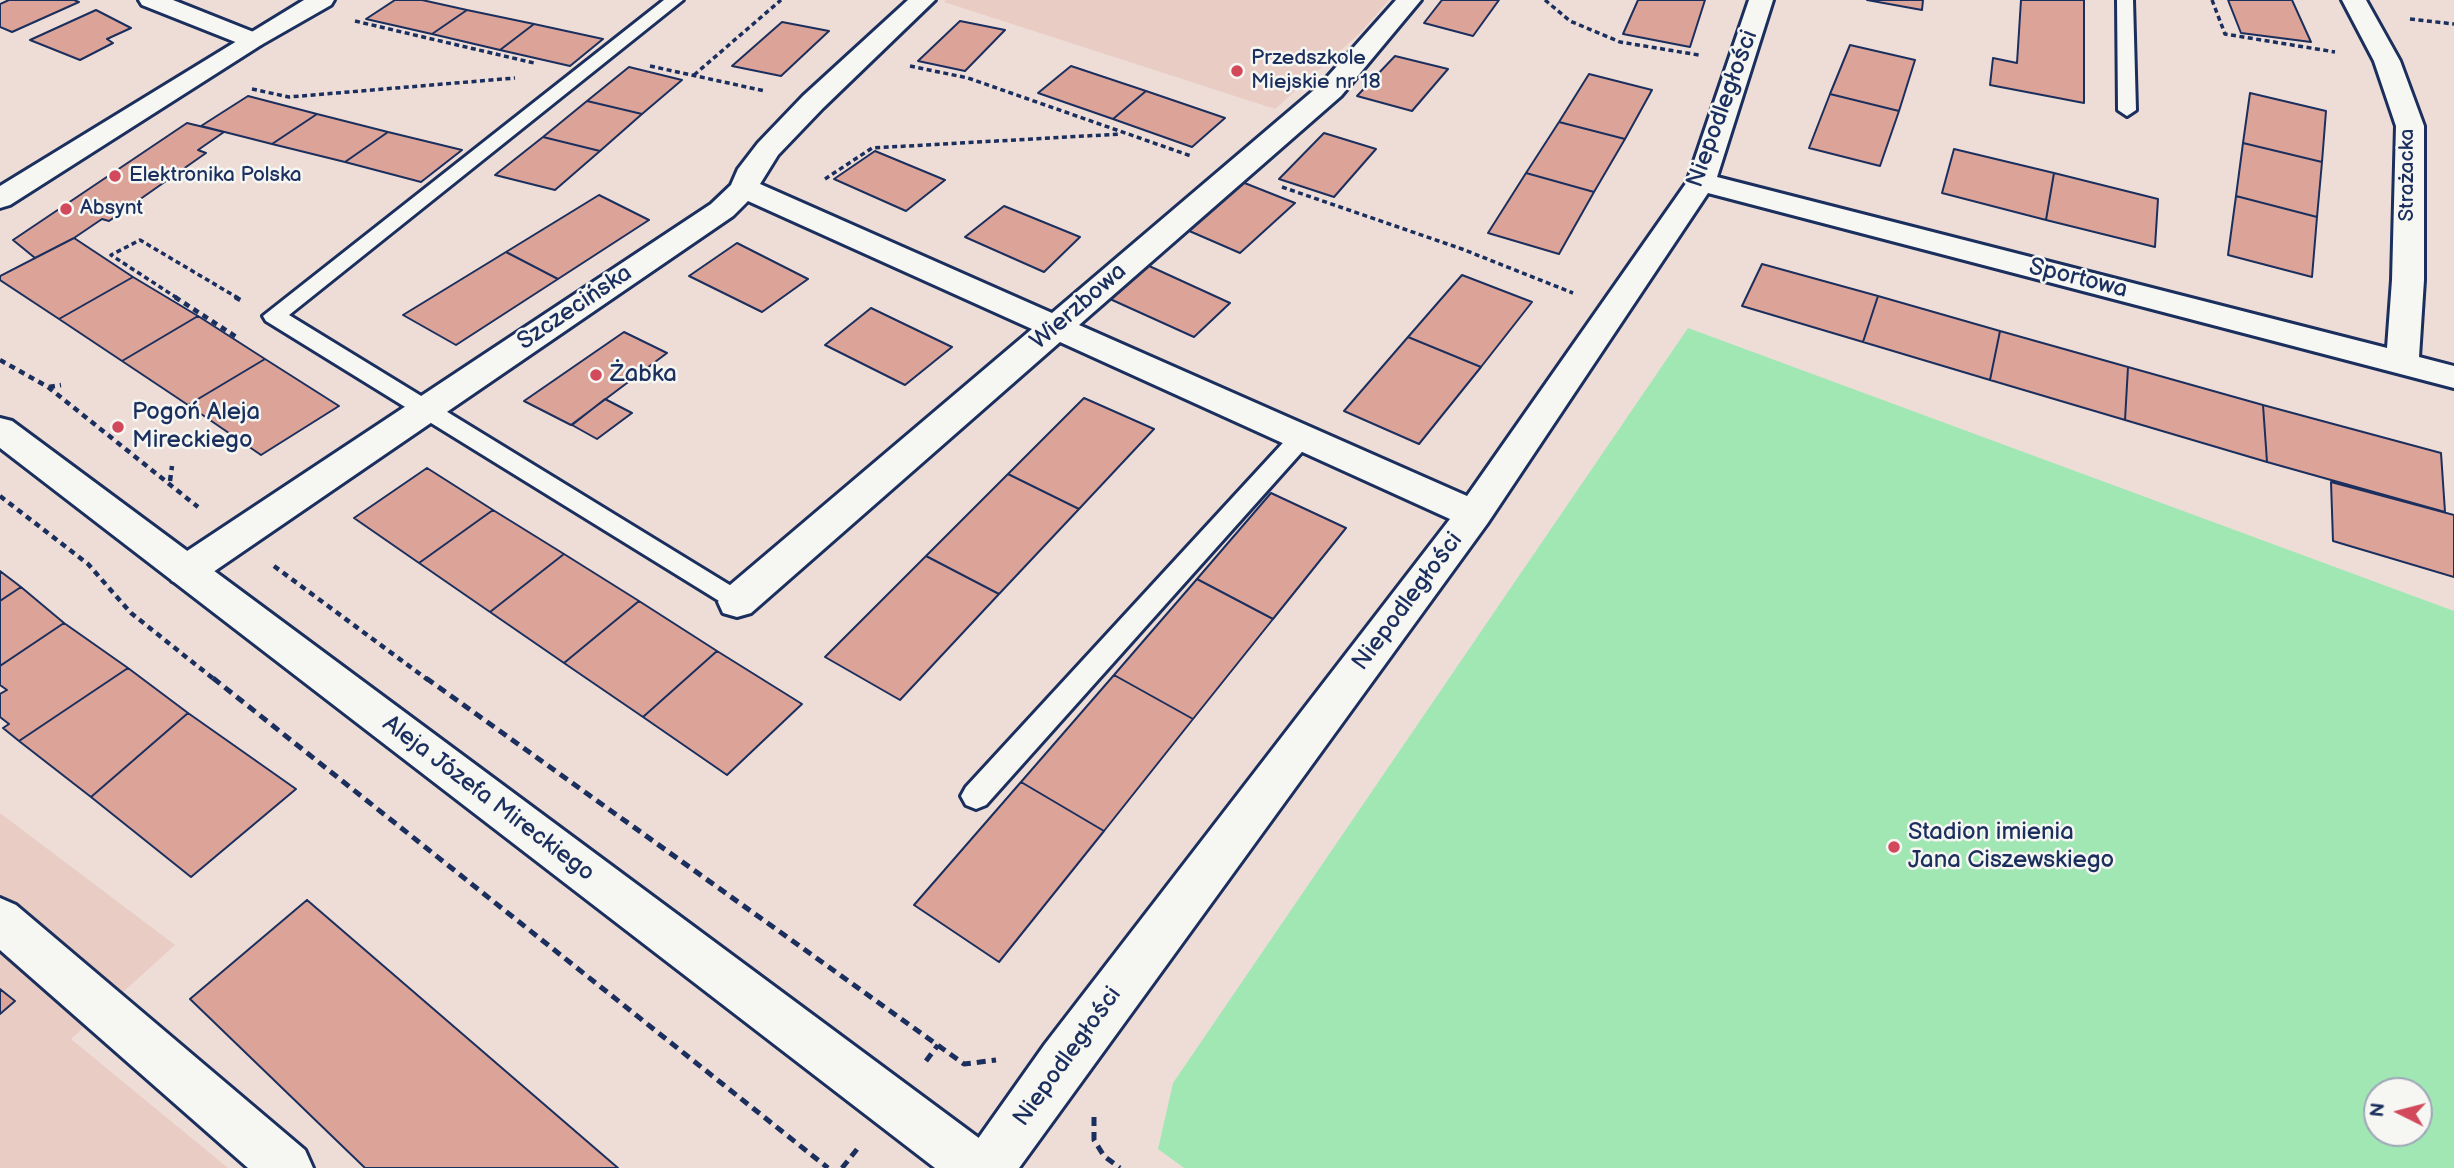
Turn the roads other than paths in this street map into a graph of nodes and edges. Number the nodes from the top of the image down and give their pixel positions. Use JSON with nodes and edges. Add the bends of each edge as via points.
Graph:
{"nodes":[{"id":1,"x":151,"y":0,"type":"edge"},
{"id":2,"x":322,"y":0,"type":"edge"},
{"id":3,"x":675,"y":0,"type":"edge"},
{"id":4,"x":923,"y":0,"type":"edge"},
{"id":5,"x":1409,"y":0,"type":"edge"},
{"id":6,"x":1761,"y":0,"type":"edge"},
{"id":7,"x":2125,"y":0,"type":"edge"},
{"id":8,"x":2354,"y":0,"type":"edge"},
{"id":9,"x":252,"y":40,"type":"junction"},
{"id":10,"x":2127,"y":110,"type":"dead end"},
{"id":11,"x":1701,"y":182,"type":"junction"},
{"id":12,"x":744,"y":188,"type":"junction"},
{"id":13,"x":0,"y":199,"type":"edge"},
{"id":14,"x":1056,"y":327,"type":"junction"},
{"id":15,"x":2402,"y":363,"type":"junction"},
{"id":16,"x":2454,"y":377,"type":"edge"},
{"id":17,"x":424,"y":409,"type":"junction"},
{"id":18,"x":0,"y":430,"type":"edge"},
{"id":19,"x":1301,"y":438,"type":"junction"},
{"id":20,"x":1474,"y":514,"type":"junction"},
{"id":21,"x":186,"y":571,"type":"junction"},
{"id":22,"x":737,"y":602,"type":"joint"},
{"id":23,"x":976,"y":796,"type":"dead end"},
{"id":24,"x":0,"y":920,"type":"edge"},
{"id":25,"x":287,"y":1168,"type":"edge"},
{"id":26,"x":977,"y":1168,"type":"edge"},
{"id":27,"x":988,"y":1168,"type":"edge"}],
"edges":[{"from":1,"to":9,"type":"street"},
{"from":2,"to":9,"type":"street"},
{"from":3,"to":17,"type":"lane","via":[[274,316]]},
{"from":4,"to":12,"type":"street","name":"Szczecińska","via":[[768,149]]},
{"from":5,"to":14,"type":"street","name":"Wierzbowa","via":[[1331,90]]},
{"from":6,"to":11,"type":"street","name":"Niepodległości"},
{"from":7,"to":10,"type":"lane"},
{"from":8,"to":15,"type":"street","name":"Strażacka","via":[[2387,61],[2410,126]]},
{"from":9,"to":13,"type":"street"},
{"from":11,"to":15,"type":"street","name":"Sportowa"},
{"from":11,"to":20,"type":"street","name":"Niepodległości"},
{"from":12,"to":14,"type":"street"},
{"from":12,"to":17,"type":"street","name":"Szczecińska","via":[[722,210]]},
{"from":14,"to":19,"type":"street"},
{"from":14,"to":22,"type":"street","name":"Wierzbowa"},
{"from":15,"to":16,"type":"street","name":"Sportowa"},
{"from":17,"to":21,"type":"street","name":"Szczecińska"},
{"from":17,"to":22,"type":"lane"},
{"from":18,"to":21,"type":"street","name":"Aleja Józefa Mireckiego"},
{"from":19,"to":20,"type":"street"},
{"from":19,"to":23,"type":"lane"},
{"from":20,"to":27,"type":"street","name":"Niepodległości"},
{"from":21,"to":26,"type":"street","name":"Aleja Józefa Mireckiego"},
{"from":24,"to":25,"type":"street"}]}
